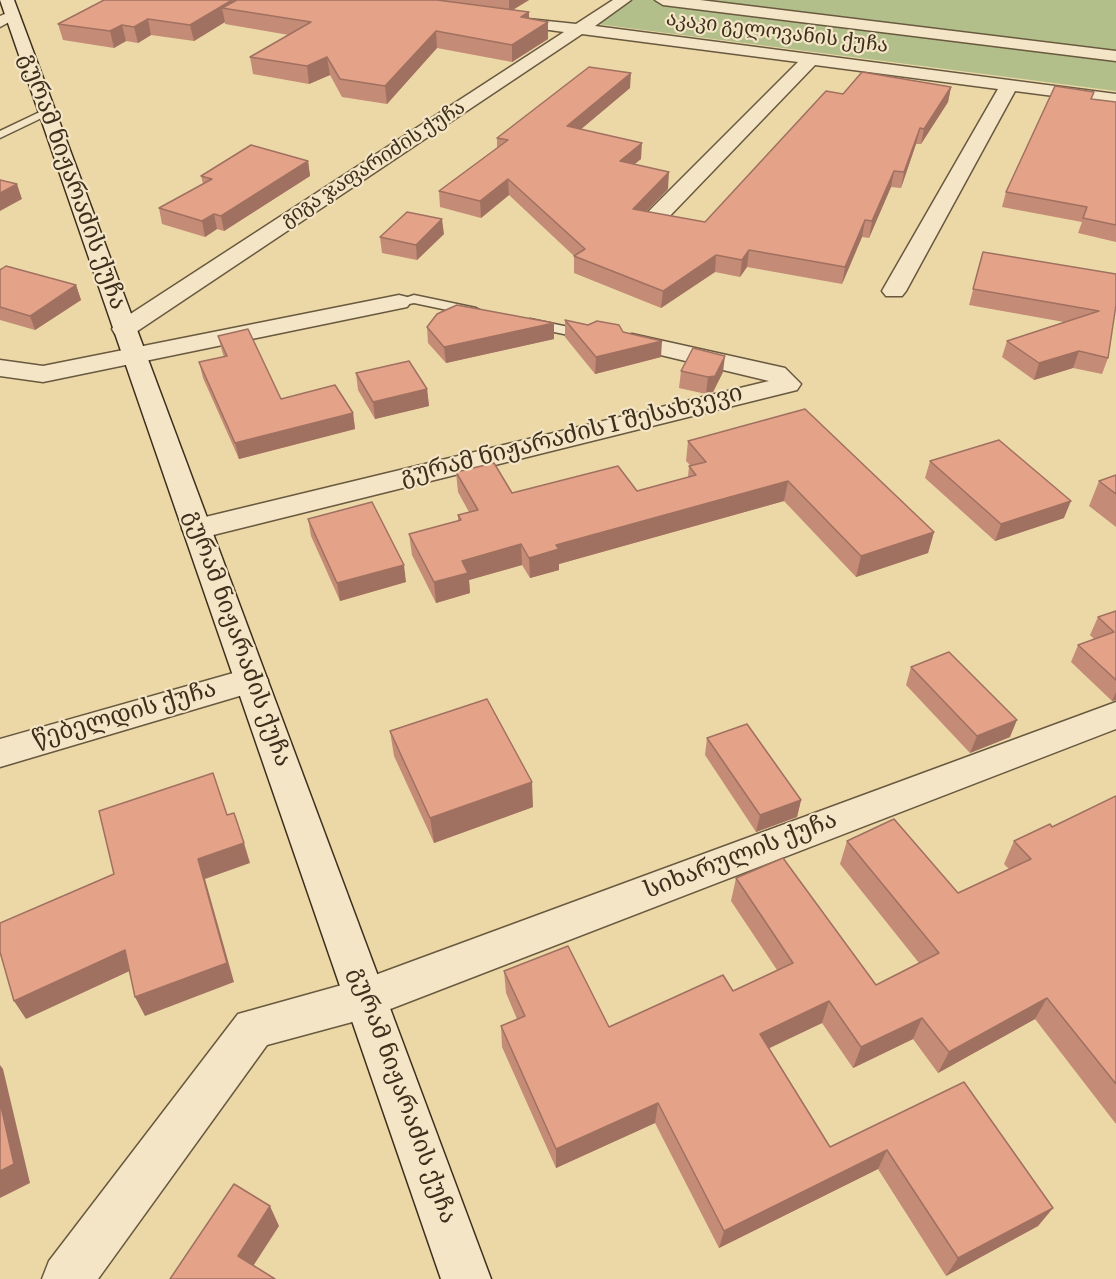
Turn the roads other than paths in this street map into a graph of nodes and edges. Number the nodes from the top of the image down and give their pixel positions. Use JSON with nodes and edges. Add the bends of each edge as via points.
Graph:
{"nodes":[{"id":1,"x":663,"y":0,"type":"edge"},
{"id":2,"x":628,"y":7,"type":"edge"},
{"id":3,"x":6,"y":13,"type":"edge"},
{"id":4,"x":489,"y":17,"type":"edge"},
{"id":5,"x":582,"y":29,"type":"junction"},
{"id":6,"x":604,"y":33,"type":"junction"},
{"id":7,"x":1116,"y":56,"type":"edge"},
{"id":8,"x":811,"y":59,"type":"junction"},
{"id":9,"x":1009,"y":86,"type":"junction"},
{"id":10,"x":1116,"y":99,"type":"edge"},
{"id":11,"x":46,"y":112,"type":"junction"},
{"id":12,"x":0,"y":135,"type":"edge"},
{"id":13,"x":656,"y":217,"type":"edge"},
{"id":14,"x":894,"y":291,"type":"dead end"},
{"id":15,"x":399,"y":302,"type":"joint"},
{"id":16,"x":495,"y":316,"type":"edge"},
{"id":17,"x":518,"y":321,"type":"edge"},
{"id":18,"x":588,"y":335,"type":"edge"},
{"id":19,"x":632,"y":341,"type":"edge"},
{"id":20,"x":129,"y":342,"type":"junction"},
{"id":21,"x":0,"y":368,"type":"edge"},
{"id":22,"x":197,"y":530,"type":"junction"},
{"id":23,"x":251,"y":680,"type":"junction"},
{"id":24,"x":1116,"y":715,"type":"edge"},
{"id":25,"x":0,"y":753,"type":"edge"},
{"id":26,"x":367,"y":998,"type":"junction"},
{"id":27,"x":68,"y":1279,"type":"edge"},
{"id":28,"x":466,"y":1279,"type":"edge"}],
"edges":[{"from":1,"to":7,"type":"street"},
{"from":2,"to":5,"type":"street","name":"გიგა ჯაფარიძის ქუჩა"},
{"from":2,"to":6,"type":"street"},
{"from":3,"to":11,"type":"street","name":"გურამ ნიჟარაძის ქუჩა"},
{"from":4,"to":5,"type":"street","name":"აკაკი გელოვანის ქუჩა"},
{"from":5,"to":6,"type":"street","name":"აკაკი გელოვანის ქუჩა"},
{"from":5,"to":20,"type":"street","name":"გიგა ჯაფარიძის ქუჩა"},
{"from":6,"to":8,"type":"street","name":"აკაკი გელოვანის ქუჩა"},
{"from":8,"to":9,"type":"street","name":"აკაკი გელოვანის ქუჩა"},
{"from":8,"to":13,"type":"street"},
{"from":9,"to":10,"type":"street","name":"აკაკი გელოვანის ქუჩა"},
{"from":9,"to":14,"type":"street"},
{"from":11,"to":12,"type":"lane"},
{"from":11,"to":20,"type":"street","name":"გურამ ნიჟარაძის ქუჩა"},
{"from":15,"to":16,"type":"lane","via":[[414,299]]},
{"from":15,"to":20,"type":"street"},
{"from":17,"to":18,"type":"lane"},
{"from":19,"to":22,"type":"street","name":"გურამ ნიჟარაძის I შესახვევი","via":[[776,373],[788,384]]},
{"from":20,"to":21,"type":"street","via":[[43,374]]},
{"from":20,"to":22,"type":"street","name":"გურამ ნიჟარაძის ქუჩა"},
{"from":22,"to":23,"type":"street","name":"გურამ ნიჟარაძის ქუჩა"},
{"from":23,"to":25,"type":"street","name":"წებელდის ქუჩა"},
{"from":23,"to":26,"type":"street","name":"გურამ ნიჟარაძის ქუჩა"},
{"from":24,"to":26,"type":"street","name":"სიხარულის ქუჩა"},
{"from":26,"to":27,"type":"street","name":"სიხარულის ქუჩა","via":[[253,1028]]},
{"from":26,"to":28,"type":"street","name":"გურამ ნიჟარაძის ქუჩა"}]}
